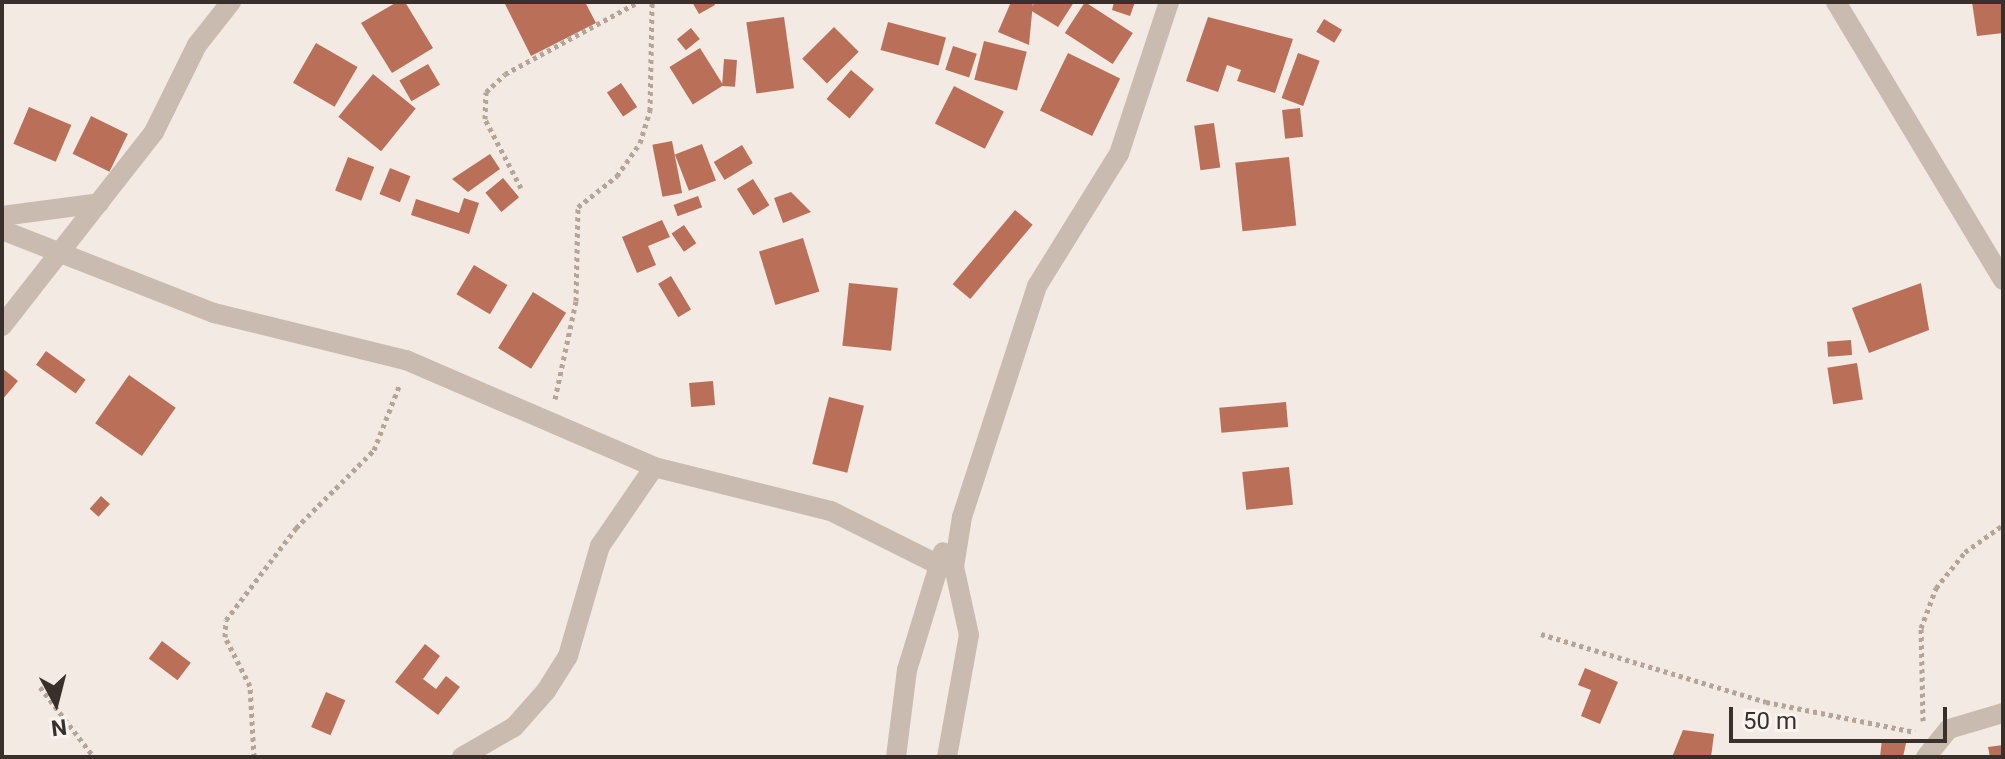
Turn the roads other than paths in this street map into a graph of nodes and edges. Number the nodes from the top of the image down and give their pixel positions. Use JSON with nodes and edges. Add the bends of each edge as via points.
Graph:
{"nodes":[{"id":1,"x":231,"y":2,"type":"edge"},
{"id":2,"x":1169,"y":2,"type":"edge"},
{"id":3,"x":1836,"y":2,"type":"edge"},
{"id":4,"x":99,"y":203,"type":"junction"},
{"id":5,"x":2,"y":216,"type":"edge"},
{"id":6,"x":2,"y":230,"type":"edge"},
{"id":7,"x":58,"y":251,"type":"junction"},
{"id":8,"x":2003,"y":280,"type":"edge"},
{"id":9,"x":2,"y":326,"type":"edge"},
{"id":10,"x":654,"y":467,"type":"junction"},
{"id":11,"x":962,"y":517,"type":"junction"},
{"id":12,"x":937,"y":564,"type":"junction"},
{"id":13,"x":2003,"y":713,"type":"edge"},
{"id":14,"x":462,"y":757,"type":"edge"},
{"id":15,"x":896,"y":757,"type":"edge"},
{"id":16,"x":947,"y":757,"type":"edge"},
{"id":17,"x":1926,"y":757,"type":"edge"}],
"edges":[{"from":1,"to":4,"type":"street","via":[[197,45],[154,132]]},
{"from":2,"to":11,"type":"street","via":[[1119,154],[1037,286]]},
{"from":3,"to":8,"type":"street"},
{"from":4,"to":5,"type":"street"},
{"from":4,"to":7,"type":"street"},
{"from":6,"to":7,"type":"street"},
{"from":7,"to":9,"type":"street"},
{"from":7,"to":10,"type":"street","via":[[214,313],[406,360],[549,416]]},
{"from":10,"to":12,"type":"street","via":[[799,499]]},
{"from":10,"to":14,"type":"street","via":[[600,546],[568,656],[546,691],[514,727]]},
{"from":11,"to":12,"type":"street"},
{"from":11,"to":16,"type":"street","via":[[954,567],[969,635]]},
{"from":12,"to":15,"type":"street","via":[[897,717]]},
{"from":13,"to":17,"type":"street","via":[[1949,729]]}]}
